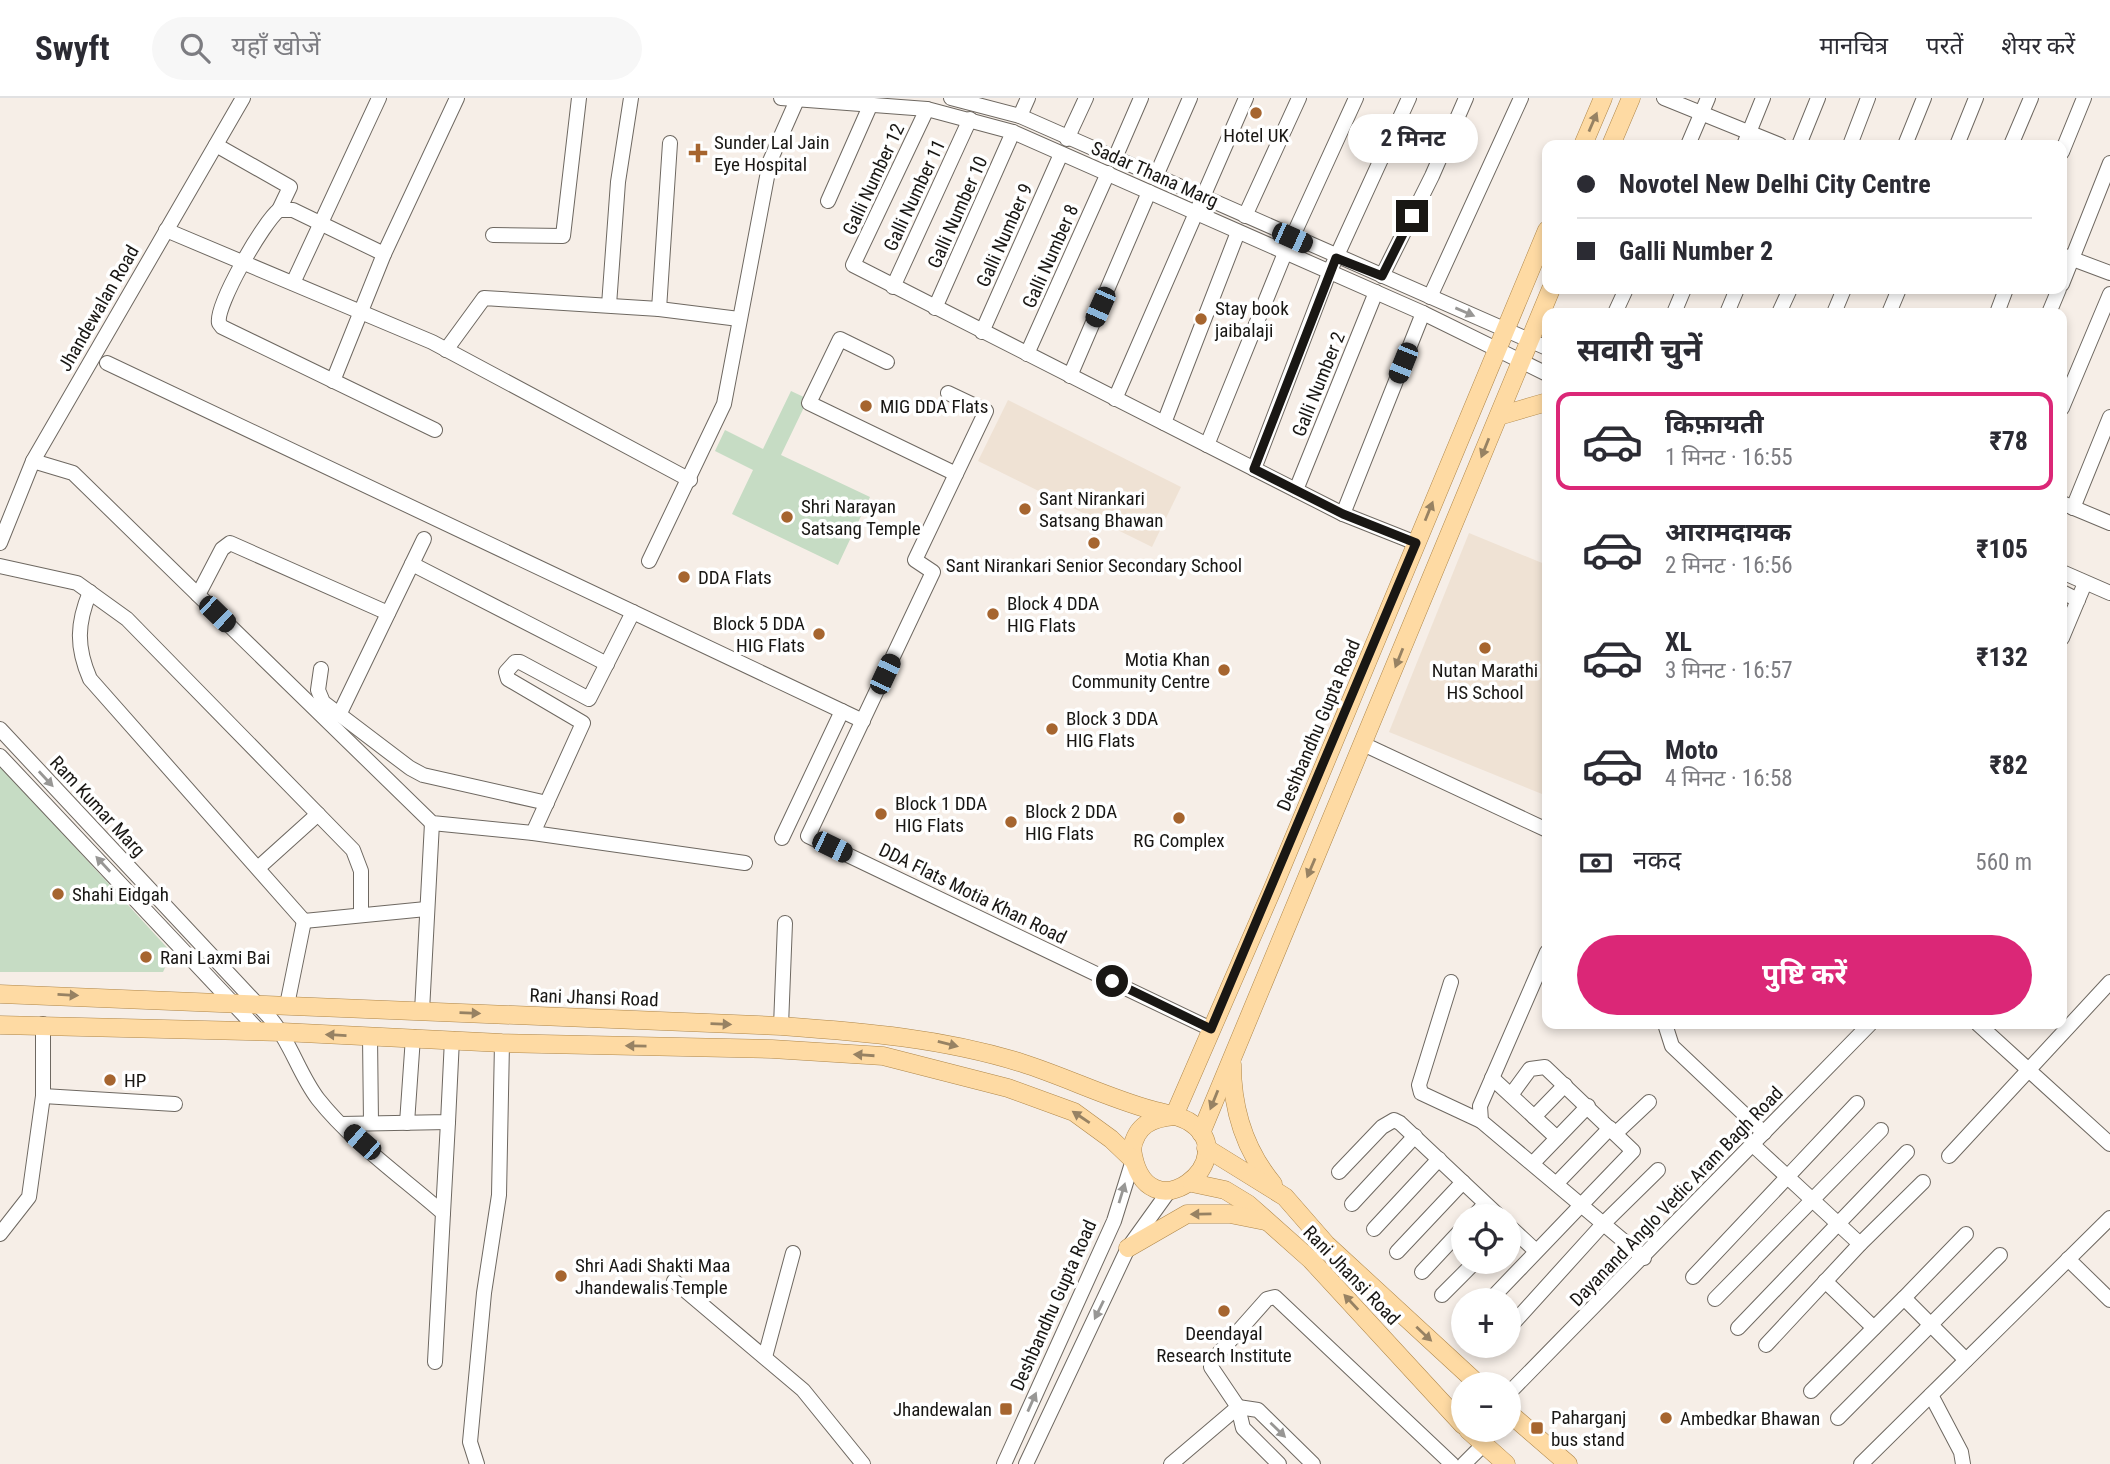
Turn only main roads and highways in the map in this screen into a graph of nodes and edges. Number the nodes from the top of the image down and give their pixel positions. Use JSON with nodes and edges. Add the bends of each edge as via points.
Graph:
{"nodes":[{"id":1,"x":1604,"y":98,"type":"edge"},
{"id":2,"x":1631,"y":98,"type":"edge"},
{"id":3,"x":1585,"y":140,"type":"edge"},
{"id":4,"x":1613,"y":140,"type":"edge"},
{"id":5,"x":1542,"y":242,"type":"edge"},
{"id":6,"x":1542,"y":311,"type":"edge"},
{"id":7,"x":1542,"y":403,"type":"edge"},
{"id":8,"x":1499,"y":416,"type":"junction"},
{"id":9,"x":0,"y":994,"type":"edge"},
{"id":10,"x":0,"y":1025,"type":"edge"},
{"id":11,"x":1233,"y":1054,"type":"junction"},
{"id":12,"x":1174,"y":1116,"type":"junction"},
{"id":13,"x":1203,"y":1141,"type":"junction"},
{"id":14,"x":1133,"y":1160,"type":"junction"},
{"id":15,"x":1192,"y":1183,"type":"junction"},
{"id":16,"x":1285,"y":1198,"type":"junction"},
{"id":17,"x":1268,"y":1222,"type":"junction"},
{"id":18,"x":1129,"y":1248,"type":"road end"},
{"id":19,"x":1466,"y":1372,"type":"edge"},
{"id":20,"x":1451,"y":1412,"type":"edge"},
{"id":21,"x":1521,"y":1423,"type":"edge"},
{"id":22,"x":1478,"y":1442,"type":"edge"},
{"id":23,"x":1506,"y":1464,"type":"edge"},
{"id":24,"x":1568,"y":1464,"type":"edge"}],
"edges":[{"from":3,"to":1,"type":"main road","one_way":true},
{"from":2,"to":4,"type":"main road"},
{"from":12,"to":5,"type":"main road","name":"Deshbandhu Gupta Road","one_way":true},
{"from":6,"to":8,"type":"main road"},
{"from":7,"to":8,"type":"main road"},
{"from":8,"to":11,"type":"main road","one_way":true},
{"from":9,"to":12,"type":"main road","name":"Rani Jhansi Road","one_way":true,"via":[[882,1033],[942,1042],[1021,1063]]},
{"from":14,"to":10,"type":"main road","one_way":true,"via":[[1074,1112],[1008,1088],[883,1056]]},
{"from":11,"to":13,"type":"main road","one_way":true},
{"from":11,"to":16,"type":"main road","via":[[1232,1094],[1244,1136],[1258,1166]]},
{"from":12,"to":13,"type":"main road","via":[[1190,1122]]},
{"from":12,"to":14,"type":"main road","via":[[1157,1118],[1140,1129],[1133,1142]]},
{"from":13,"to":15,"type":"main road","via":[[1206,1160]]},
{"from":13,"to":16,"type":"main road","name":"Rani Jhansi Road"},
{"from":14,"to":15,"type":"main road","via":[[1145,1182],[1169,1191]]},
{"from":15,"to":17,"type":"main road","name":"Rani Jhansi Road","via":[[1225,1190]]},
{"from":16,"to":19,"type":"main road","name":"Rani Jhansi Road","one_way":true,"via":[[1326,1244]]},
{"from":17,"to":18,"type":"main road","one_way":true,"via":[[1230,1214],[1187,1214]]},
{"from":20,"to":17,"type":"main road","name":"Rani Jhansi Road","one_way":true,"via":[[1311,1260]]},
{"from":21,"to":24,"type":"main road"},
{"from":22,"to":23,"type":"main road"}]}
